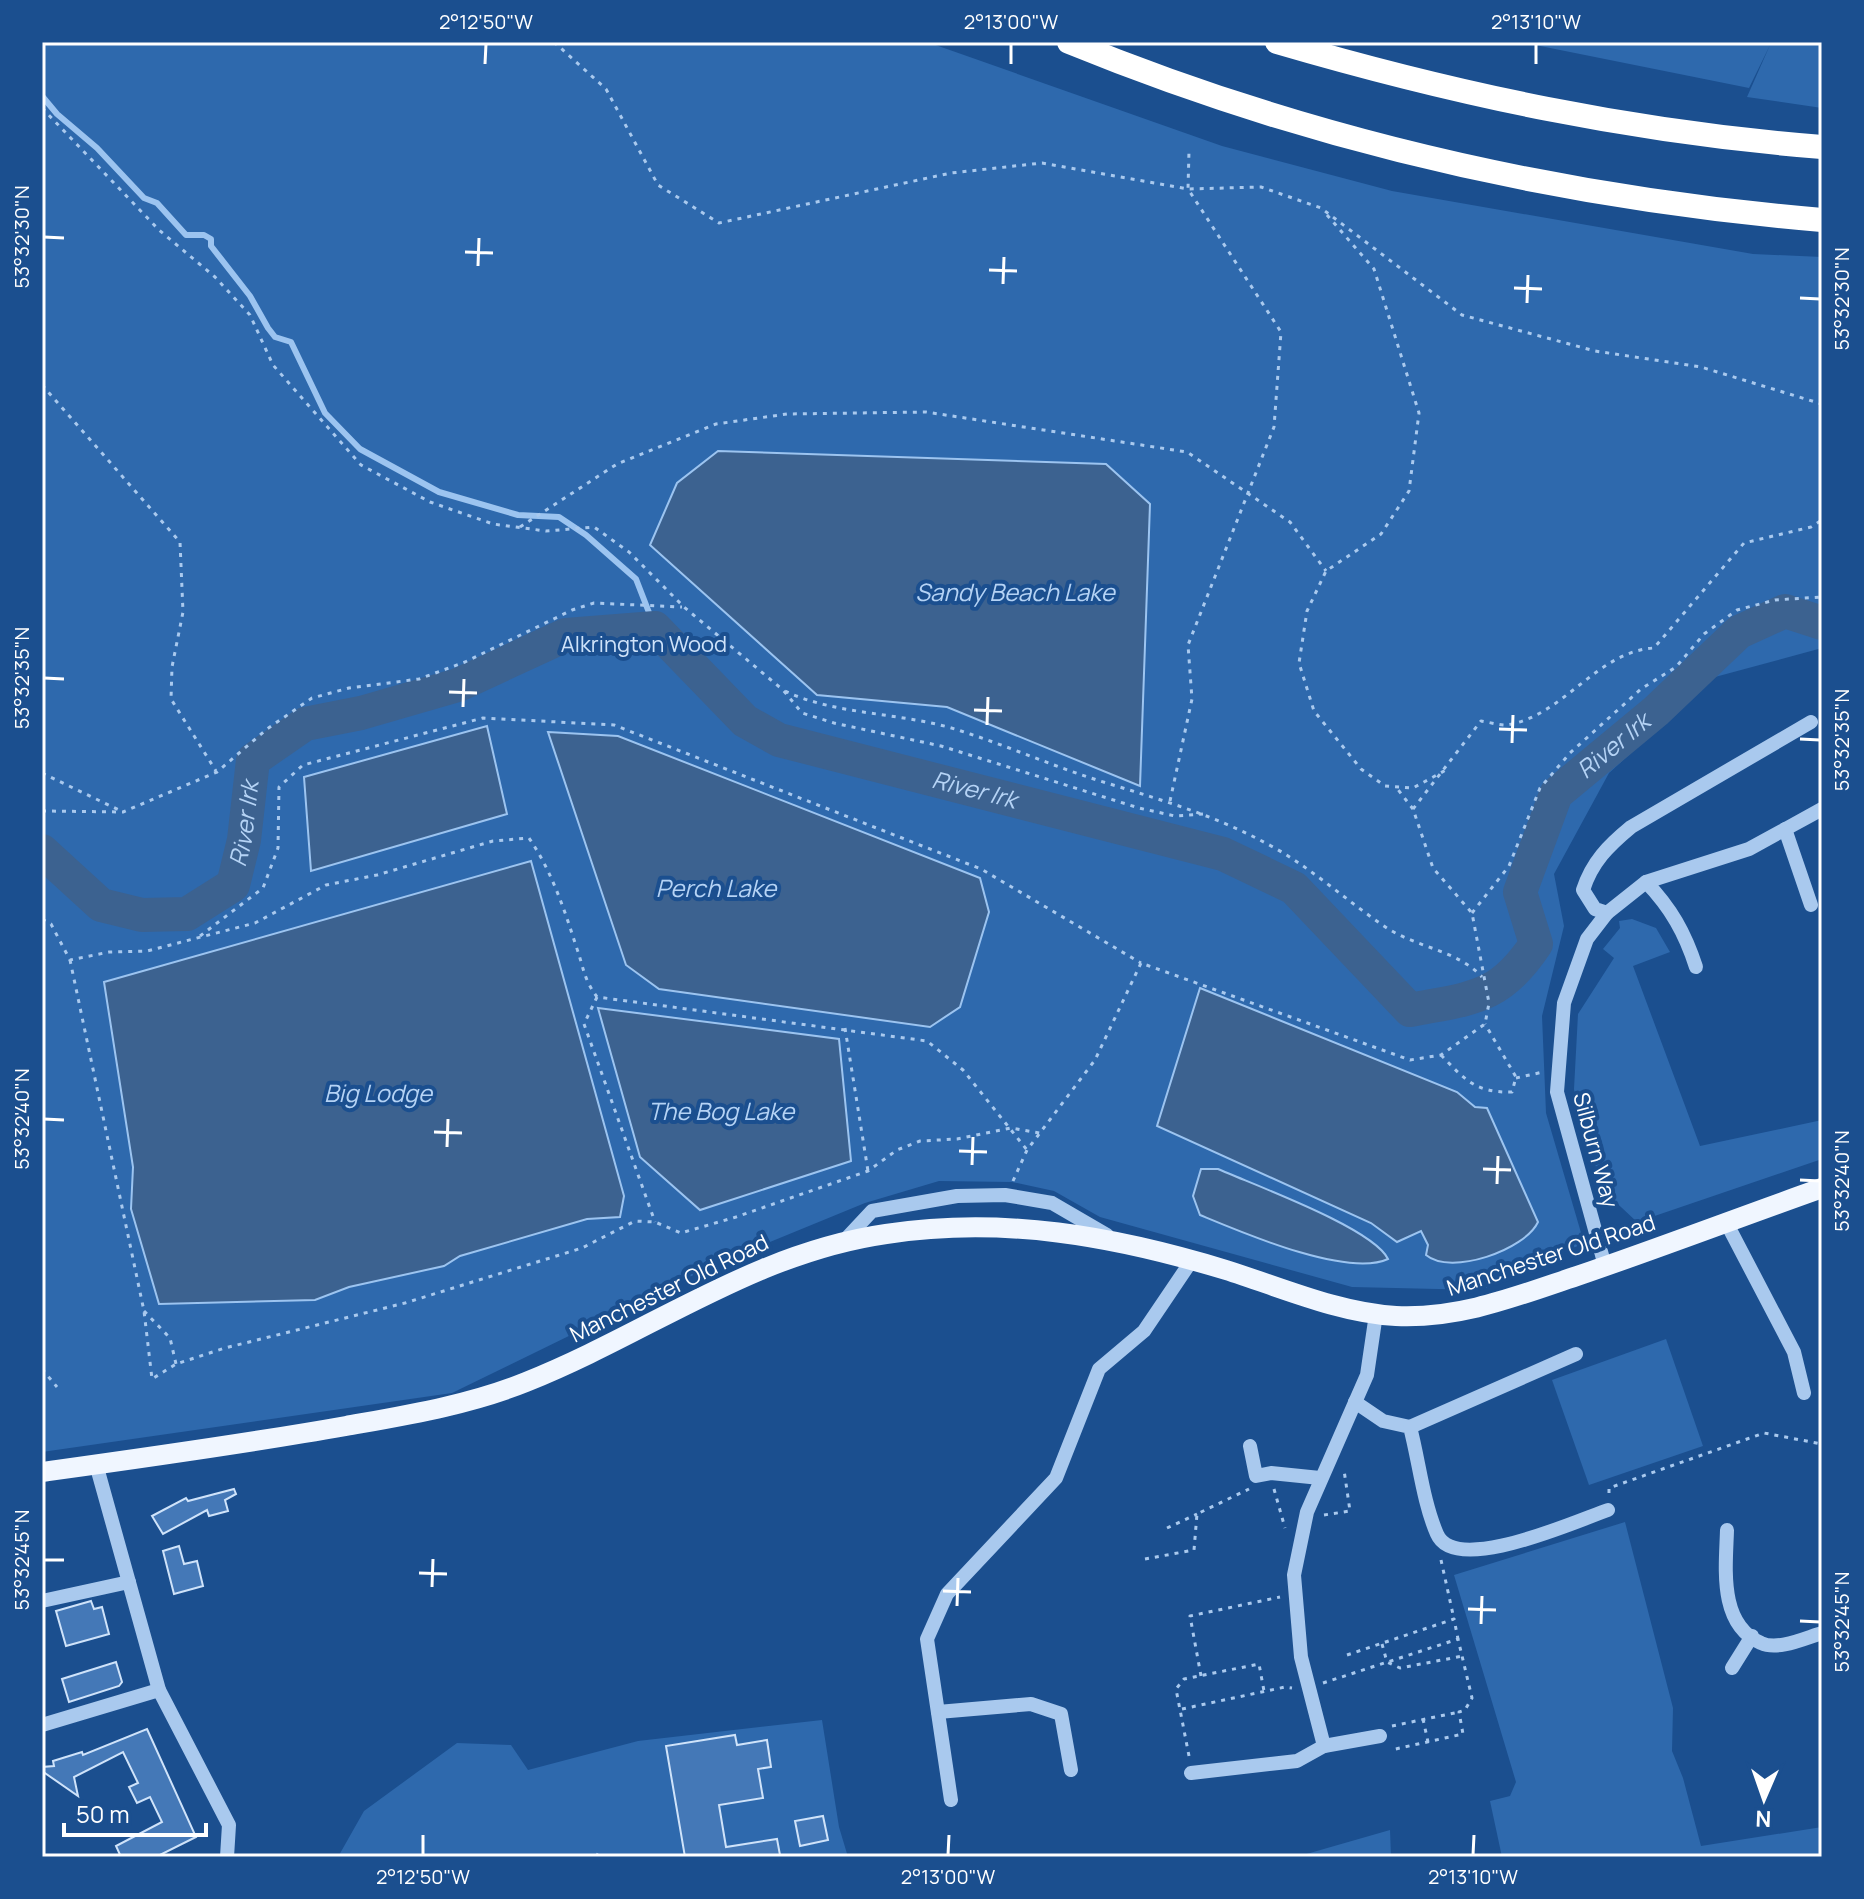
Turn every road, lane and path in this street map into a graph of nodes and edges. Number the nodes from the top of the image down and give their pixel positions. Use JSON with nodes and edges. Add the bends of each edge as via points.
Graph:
{"nodes":[{"id":1,"x":554,"y":42,"type":"edge"},
{"id":2,"x":1069,"y":42,"type":"edge"},
{"id":3,"x":1277,"y":42,"type":"edge"},
{"id":4,"x":42,"y":108,"type":"edge"},
{"id":5,"x":1822,"y":147,"type":"edge"},
{"id":6,"x":1189,"y":151,"type":"dead end"},
{"id":7,"x":1188,"y":189,"type":"junction"},
{"id":8,"x":1321,"y":208,"type":"junction"},
{"id":9,"x":1822,"y":220,"type":"edge"},
{"id":10,"x":42,"y":385,"type":"edge"},
{"id":11,"x":1822,"y":404,"type":"edge"},
{"id":12,"x":1248,"y":493,"type":"junction"},
{"id":13,"x":1822,"y":520,"type":"edge"},
{"id":14,"x":521,"y":527,"type":"junction"},
{"id":15,"x":1326,"y":571,"type":"junction"},
{"id":16,"x":1822,"y":597,"type":"edge"},
{"id":17,"x":684,"y":607,"type":"junction"},
{"id":18,"x":783,"y":690,"type":"junction"},
{"id":19,"x":1811,"y":722,"type":"dead end"},
{"id":20,"x":1446,"y":770,"type":"junction"},
{"id":21,"x":217,"y":772,"type":"junction"},
{"id":22,"x":42,"y":773,"type":"edge"},
{"id":23,"x":1396,"y":787,"type":"junction"},
{"id":24,"x":1170,"y":801,"type":"junction"},
{"id":25,"x":1413,"y":809,"type":"junction"},
{"id":26,"x":1822,"y":809,"type":"edge"},
{"id":27,"x":42,"y":811,"type":"edge"},
{"id":28,"x":123,"y":812,"type":"junction"},
{"id":29,"x":1203,"y":814,"type":"junction"},
{"id":30,"x":1785,"y":829,"type":"junction"},
{"id":31,"x":1646,"y":882,"type":"junction"},
{"id":32,"x":1811,"y":905,"type":"dead end"},
{"id":33,"x":1472,"y":913,"type":"junction"},
{"id":34,"x":1607,"y":913,"type":"junction"},
{"id":35,"x":42,"y":919,"type":"edge"},
{"id":36,"x":196,"y":939,"type":"junction"},
{"id":37,"x":70,"y":960,"type":"junction"},
{"id":38,"x":1141,"y":963,"type":"junction"},
{"id":39,"x":1696,"y":967,"type":"dead end"},
{"id":40,"x":1482,"y":977,"type":"junction"},
{"id":41,"x":597,"y":997,"type":"junction"},
{"id":42,"x":1485,"y":1024,"type":"junction"},
{"id":43,"x":845,"y":1028,"type":"junction"},
{"id":44,"x":1441,"y":1055,"type":"junction"},
{"id":45,"x":1557,"y":1069,"type":"junction"},
{"id":46,"x":1516,"y":1078,"type":"junction"},
{"id":47,"x":1011,"y":1128,"type":"junction"},
{"id":48,"x":1040,"y":1133,"type":"junction"},
{"id":49,"x":1027,"y":1150,"type":"junction"},
{"id":50,"x":868,"y":1171,"type":"junction"},
{"id":51,"x":1822,"y":1188,"type":"edge"},
{"id":52,"x":1010,"y":1196,"type":"junction"},
{"id":53,"x":655,"y":1222,"type":"junction"},
{"id":54,"x":1726,"y":1222,"type":"junction"},
{"id":55,"x":1115,"y":1239,"type":"junction"},
{"id":56,"x":843,"y":1242,"type":"junction"},
{"id":57,"x":1192,"y":1260,"type":"junction"},
{"id":58,"x":1605,"y":1266,"type":"junction"},
{"id":59,"x":144,"y":1311,"type":"junction"},
{"id":60,"x":1376,"y":1314,"type":"junction"},
{"id":61,"x":1576,"y":1354,"type":"dead end"},
{"id":62,"x":176,"y":1364,"type":"junction"},
{"id":63,"x":42,"y":1369,"type":"edge"},
{"id":64,"x":57,"y":1387,"type":"dead end"},
{"id":65,"x":1804,"y":1393,"type":"dead end"},
{"id":66,"x":1355,"y":1402,"type":"junction"},
{"id":67,"x":1410,"y":1427,"type":"junction"},
{"id":68,"x":1822,"y":1444,"type":"edge"},
{"id":69,"x":1250,"y":1446,"type":"dead end"},
{"id":70,"x":1342,"y":1460,"type":"dead end"},
{"id":71,"x":96,"y":1464,"type":"junction"},
{"id":72,"x":42,"y":1472,"type":"edge"},
{"id":73,"x":1320,"y":1478,"type":"junction"},
{"id":74,"x":1272,"y":1483,"type":"dead end"},
{"id":75,"x":1256,"y":1485,"type":"dead end"},
{"id":76,"x":1608,"y":1510,"type":"joint"},
{"id":77,"x":1197,"y":1514,"type":"junction"},
{"id":78,"x":1316,"y":1517,"type":"dead end"},
{"id":79,"x":1167,"y":1528,"type":"dead end"},
{"id":80,"x":1727,"y":1530,"type":"dead end"},
{"id":81,"x":1288,"y":1535,"type":"dead end"},
{"id":82,"x":1438,"y":1537,"type":"junction"},
{"id":83,"x":1145,"y":1559,"type":"dead end"},
{"id":84,"x":129,"y":1582,"type":"junction"},
{"id":85,"x":1284,"y":1597,"type":"dead end"},
{"id":86,"x":42,"y":1601,"type":"edge"},
{"id":87,"x":1454,"y":1619,"type":"junction"},
{"id":88,"x":1822,"y":1633,"type":"edge"},
{"id":89,"x":1752,"y":1636,"type":"junction"},
{"id":90,"x":1458,"y":1639,"type":"junction"},
{"id":91,"x":1381,"y":1643,"type":"junction"},
{"id":92,"x":1347,"y":1655,"type":"dead end"},
{"id":93,"x":1463,"y":1656,"type":"junction"},
{"id":94,"x":1387,"y":1662,"type":"junction"},
{"id":95,"x":1732,"y":1668,"type":"dead end"},
{"id":96,"x":1201,"y":1676,"type":"junction"},
{"id":97,"x":159,"y":1690,"type":"junction"},
{"id":98,"x":1303,"y":1690,"type":"junction"},
{"id":99,"x":1264,"y":1691,"type":"junction"},
{"id":100,"x":1181,"y":1709,"type":"junction"},
{"id":101,"x":938,"y":1712,"type":"junction"},
{"id":102,"x":1459,"y":1712,"type":"junction"},
{"id":103,"x":1423,"y":1719,"type":"junction"},
{"id":104,"x":42,"y":1725,"type":"edge"},
{"id":105,"x":1380,"y":1736,"type":"junction"},
{"id":106,"x":1428,"y":1742,"type":"junction"},
{"id":107,"x":1324,"y":1746,"type":"junction"},
{"id":108,"x":1071,"y":1770,"type":"dead end"},
{"id":109,"x":1191,"y":1773,"type":"joint"},
{"id":110,"x":951,"y":1800,"type":"dead end"},
{"id":111,"x":227,"y":1857,"type":"edge"}],
"edges":[{"from":1,"to":7,"type":"path","via":[[606,89],[658,185],[719,223],[951,173],[1042,163]]},
{"from":2,"to":9,"type":"highway","via":[[1278,119],[1412,156],[1630,199]]},
{"from":3,"to":5,"type":"highway","via":[[1479,98],[1581,118]]},
{"from":4,"to":14,"type":"path","via":[[250,315],[273,365],[361,465],[430,502],[493,524]]},
{"from":6,"to":7,"type":"path"},
{"from":7,"to":8,"type":"path","via":[[1261,187]]},
{"from":7,"to":12,"type":"path","via":[[1281,332],[1274,427]]},
{"from":8,"to":11,"type":"path","via":[[1462,315],[1595,351],[1701,367]]},
{"from":8,"to":15,"type":"path","via":[[1374,269],[1419,413],[1409,491],[1381,534]]},
{"from":10,"to":21,"type":"path","via":[[180,542],[183,612],[171,699]]},
{"from":12,"to":14,"type":"path","via":[[1187,452],[926,412],[787,414],[716,424],[617,464]]},
{"from":12,"to":15,"type":"path","via":[[1290,522]]},
{"from":12,"to":24,"type":"path","via":[[1188,645],[1192,699]]},
{"from":13,"to":20,"type":"path","via":[[1744,543],[1654,648],[1632,649],[1543,710],[1505,725],[1481,721]]},
{"from":14,"to":17,"type":"path","via":[[594,527],[629,552]]},
{"from":15,"to":23,"type":"path","via":[[1307,611],[1299,663],[1314,711],[1361,769],[1385,786]]},
{"from":16,"to":33,"type":"path","via":[[1775,600],[1737,610],[1570,753],[1540,788],[1509,866]]},
{"from":17,"to":18,"type":"path"},
{"from":17,"to":21,"type":"path","via":[[594,603],[419,679],[312,698]]},
{"from":18,"to":24,"type":"path","via":[[808,702],[960,730],[1110,785]]},
{"from":18,"to":29,"type":"path","via":[[802,713],[834,723],[941,746],[1139,808],[1175,816]]},
{"from":19,"to":34,"type":"street","via":[[1631,827],[1606,847],[1583,890],[1595,909]]},
{"from":20,"to":23,"type":"path","via":[[1413,788]]},
{"from":20,"to":25,"type":"path"},
{"from":21,"to":28,"type":"path"},
{"from":22,"to":28,"type":"path"},
{"from":23,"to":25,"type":"path"},
{"from":24,"to":29,"type":"path"},
{"from":25,"to":33,"type":"path","via":[[1433,868]]},
{"from":26,"to":30,"type":"street","name":"Silburn Way"},
{"from":27,"to":28,"type":"path"},
{"from":29,"to":40,"type":"path","via":[[1272,846],[1389,929],[1467,961]]},
{"from":30,"to":31,"type":"street","name":"Silburn Way","via":[[1749,849]]},
{"from":30,"to":32,"type":"street"},
{"from":31,"to":34,"type":"street","name":"Silburn Way"},
{"from":31,"to":39,"type":"street","via":[[1668,905]]},
{"from":33,"to":40,"type":"path"},
{"from":34,"to":45,"type":"street","name":"Silburn Way","via":[[1587,939],[1564,1003]]},
{"from":35,"to":37,"type":"path","via":[[51,924]]},
{"from":36,"to":37,"type":"path"},
{"from":36,"to":38,"type":"path","via":[[263,888],[278,848],[279,787],[303,765],[483,718],[614,725],[981,869]]},
{"from":36,"to":41,"type":"path","via":[[255,923],[326,885],[493,841],[529,838],[549,867],[583,978]]},
{"from":37,"to":59,"type":"path"},
{"from":38,"to":44,"type":"path","via":[[1410,1060]]},
{"from":38,"to":48,"type":"path","via":[[1095,1060]]},
{"from":40,"to":42,"type":"path","via":[[1489,1003]]},
{"from":41,"to":43,"type":"path"},
{"from":41,"to":53,"type":"path","via":[[584,1024]]},
{"from":42,"to":44,"type":"path"},
{"from":42,"to":46,"type":"path"},
{"from":43,"to":47,"type":"path","via":[[927,1041],[963,1070]]},
{"from":43,"to":50,"type":"path"},
{"from":44,"to":46,"type":"path","via":[[1469,1084],[1488,1093],[1512,1092]]},
{"from":45,"to":46,"type":"path"},
{"from":45,"to":58,"type":"street","name":"Silburn Way","via":[[1557,1092]]},
{"from":47,"to":48,"type":"path"},
{"from":47,"to":49,"type":"path"},
{"from":47,"to":50,"type":"path","via":[[920,1141]]},
{"from":48,"to":49,"type":"path"},
{"from":49,"to":52,"type":"path"},
{"from":50,"to":53,"type":"path","via":[[681,1233]]},
{"from":51,"to":54,"type":"main road","name":"Manchester Old Road"},
{"from":52,"to":55,"type":"street","via":[[1052,1203]]},
{"from":52,"to":56,"type":"street","via":[[957,1196],[872,1211]]},
{"from":53,"to":62,"type":"path","via":[[635,1221],[582,1248],[405,1303]]},
{"from":54,"to":58,"type":"main road","name":"Manchester Old Road"},
{"from":54,"to":65,"type":"street","via":[[1794,1352]]},
{"from":55,"to":56,"type":"main road","name":"Manchester Old Road","via":[[987,1227]]},
{"from":55,"to":57,"type":"main road","name":"Manchester Old Road"},
{"from":56,"to":71,"type":"main road","name":"Manchester Old Road","via":[[771,1263],[586,1355],[482,1397],[308,1433]]},
{"from":57,"to":60,"type":"main road","name":"Manchester Old Road"},
{"from":57,"to":101,"type":"street","via":[[1144,1331],[1099,1369],[1056,1478],[947,1594],[927,1639]]},
{"from":58,"to":60,"type":"main road","name":"Manchester Old Road","via":[[1473,1310],[1426,1316]]},
{"from":59,"to":62,"type":"path","via":[[170,1338]]},
{"from":59,"to":62,"type":"path","via":[[152,1379]]},
{"from":60,"to":66,"type":"street","via":[[1367,1375]]},
{"from":61,"to":67,"type":"street"},
{"from":63,"to":64,"type":"path"},
{"from":66,"to":67,"type":"street","via":[[1383,1421]]},
{"from":66,"to":73,"type":"street"},
{"from":67,"to":82,"type":"street"},
{"from":68,"to":76,"type":"path","via":[[1764,1433],[1609,1488]]},
{"from":69,"to":73,"type":"street","via":[[1256,1476]]},
{"from":70,"to":78,"type":"path","via":[[1350,1511]]},
{"from":71,"to":72,"type":"main road","name":"Manchester Old Road"},
{"from":71,"to":84,"type":"street"},
{"from":73,"to":98,"type":"street","via":[[1294,1575]]},
{"from":74,"to":81,"type":"path"},
{"from":75,"to":77,"type":"path"},
{"from":76,"to":82,"type":"street","via":[[1490,1550],[1454,1550]]},
{"from":77,"to":79,"type":"path"},
{"from":77,"to":83,"type":"path","via":[[1194,1550]]},
{"from":80,"to":89,"type":"street","via":[[1725,1592],[1740,1625]]},
{"from":82,"to":87,"type":"path"},
{"from":84,"to":86,"type":"street"},
{"from":84,"to":97,"type":"street"},
{"from":85,"to":96,"type":"path","via":[[1190,1616]]},
{"from":87,"to":90,"type":"path"},
{"from":87,"to":91,"type":"path"},
{"from":88,"to":89,"type":"street","via":[[1784,1645],[1761,1644]]},
{"from":89,"to":95,"type":"street"},
{"from":90,"to":93,"type":"path"},
{"from":90,"to":94,"type":"path"},
{"from":91,"to":92,"type":"path"},
{"from":91,"to":94,"type":"path"},
{"from":93,"to":94,"type":"path","via":[[1400,1668]]},
{"from":93,"to":102,"type":"path","via":[[1472,1698]]},
{"from":94,"to":98,"type":"path"},
{"from":96,"to":99,"type":"path","via":[[1259,1664]]},
{"from":96,"to":100,"type":"path","via":[[1184,1679],[1176,1689]]},
{"from":97,"to":104,"type":"street"},
{"from":97,"to":111,"type":"street","via":[[229,1825]]},
{"from":98,"to":99,"type":"path"},
{"from":98,"to":107,"type":"street"},
{"from":99,"to":100,"type":"path"},
{"from":100,"to":109,"type":"path"},
{"from":101,"to":108,"type":"street","via":[[1031,1704],[1061,1714]]},
{"from":101,"to":110,"type":"street"},
{"from":102,"to":103,"type":"path"},
{"from":102,"to":106,"type":"path","via":[[1463,1734]]},
{"from":103,"to":105,"type":"path","via":[[1379,1729]]},
{"from":103,"to":106,"type":"path"},
{"from":105,"to":106,"type":"path","via":[[1383,1751]]},
{"from":105,"to":107,"type":"street"},
{"from":107,"to":109,"type":"street","via":[[1297,1761]]}]}
